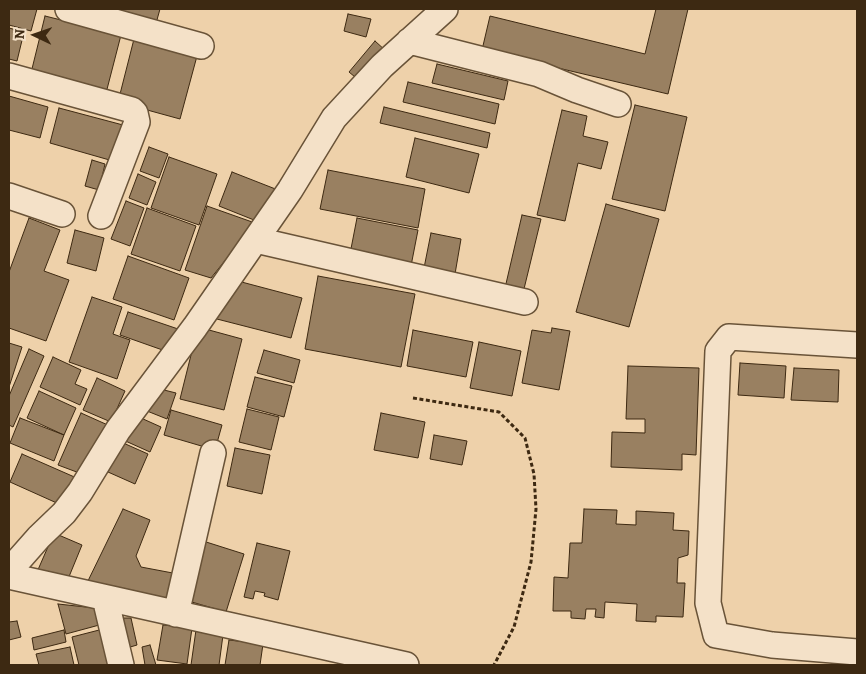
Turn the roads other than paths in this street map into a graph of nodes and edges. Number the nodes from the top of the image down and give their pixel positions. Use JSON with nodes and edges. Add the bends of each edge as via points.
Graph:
{"nodes":[{"id":1,"x":68,"y":9,"type":"edge"},
{"id":2,"x":445,"y":9,"type":"edge"},
{"id":3,"x":410,"y":42,"type":"junction"},
{"id":4,"x":201,"y":46,"type":"dead end"},
{"id":5,"x":9,"y":76,"type":"edge"},
{"id":6,"x":618,"y":104,"type":"dead end"},
{"id":7,"x":9,"y":196,"type":"edge"},
{"id":8,"x":62,"y":214,"type":"dead end"},
{"id":9,"x":101,"y":216,"type":"dead end"},
{"id":10,"x":256,"y":240,"type":"junction"},
{"id":11,"x":524,"y":302,"type":"dead end"},
{"id":12,"x":857,"y":345,"type":"edge"},
{"id":13,"x":213,"y":453,"type":"dead end"},
{"id":14,"x":9,"y":571,"type":"edge"},
{"id":15,"x":9,"y":576,"type":"edge"},
{"id":16,"x":105,"y":598,"type":"junction"},
{"id":17,"x":176,"y":614,"type":"junction"},
{"id":18,"x":857,"y":652,"type":"edge"},
{"id":19,"x":121,"y":665,"type":"edge"},
{"id":20,"x":406,"y":665,"type":"edge"}],
"edges":[{"from":1,"to":4,"type":"street"},
{"from":2,"to":3,"type":"street"},
{"from":3,"to":6,"type":"street","via":[[539,74]]},
{"from":3,"to":10,"type":"street","via":[[382,66],[334,118]]},
{"from":5,"to":9,"type":"street","via":[[135,113],[137,122]]},
{"from":7,"to":8,"type":"street"},
{"from":10,"to":11,"type":"street"},
{"from":10,"to":14,"type":"street","via":[[118,430],[80,492]]},
{"from":12,"to":18,"type":"street","via":[[729,337],[718,351],[708,604],[716,635],[772,645]]},
{"from":13,"to":17,"type":"street"},
{"from":15,"to":16,"type":"street"},
{"from":16,"to":17,"type":"street"},
{"from":16,"to":19,"type":"street"},
{"from":17,"to":20,"type":"street"}]}
